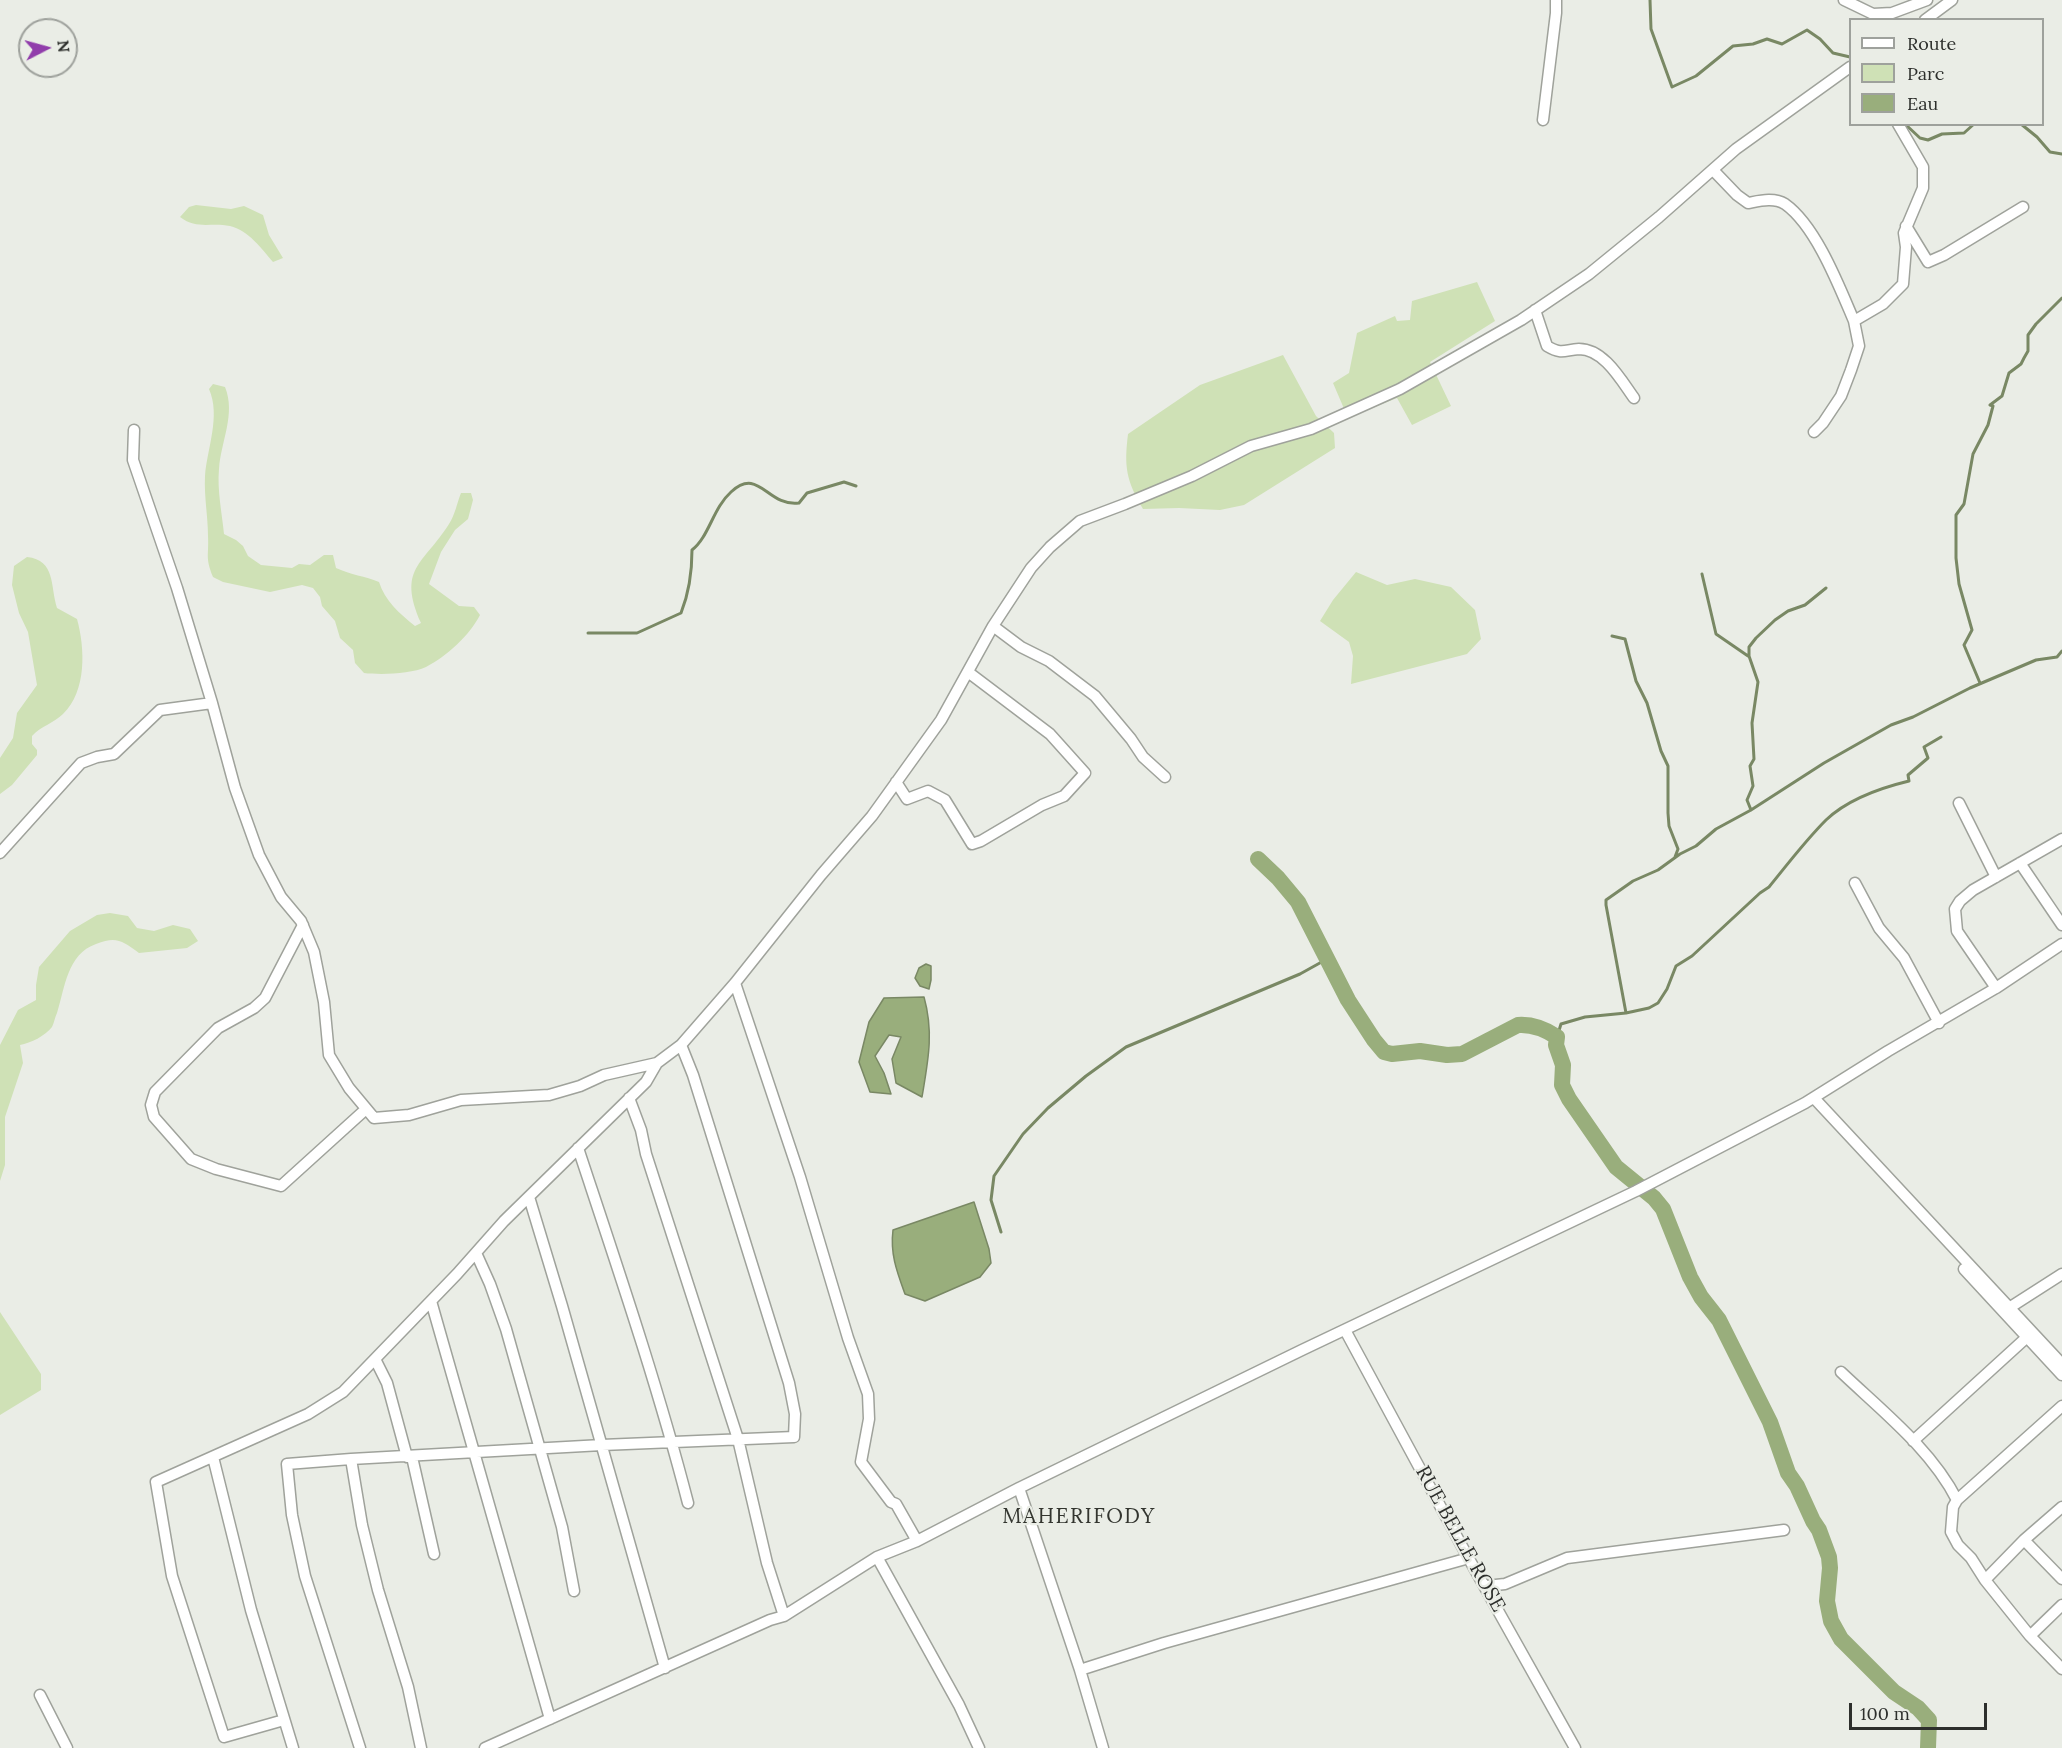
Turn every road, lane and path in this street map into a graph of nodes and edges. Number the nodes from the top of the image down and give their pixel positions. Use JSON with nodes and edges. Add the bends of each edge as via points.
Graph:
{"nodes":[{"id":1,"x":1556,"y":0,"type":"edge"},
{"id":2,"x":1844,"y":0,"type":"edge"},
{"id":3,"x":1927,"y":0,"type":"edge"},
{"id":4,"x":1952,"y":0,"type":"edge"},
{"id":5,"x":1928,"y":18,"type":"edge"},
{"id":6,"x":1848,"y":73,"type":"edge"},
{"id":7,"x":1543,"y":120,"type":"dead end"},
{"id":8,"x":1899,"y":126,"type":"edge"},
{"id":9,"x":1713,"y":170,"type":"junction"},
{"id":10,"x":2023,"y":207,"type":"dead end"},
{"id":11,"x":1906,"y":226,"type":"junction"},
{"id":12,"x":1534,"y":310,"type":"junction"},
{"id":13,"x":1854,"y":321,"type":"junction"},
{"id":14,"x":1634,"y":398,"type":"dead end"},
{"id":15,"x":134,"y":430,"type":"dead end"},
{"id":16,"x":1814,"y":432,"type":"dead end"},
{"id":17,"x":993,"y":626,"type":"junction"},
{"id":18,"x":968,"y":672,"type":"junction"},
{"id":19,"x":212,"y":704,"type":"junction"},
{"id":20,"x":1165,"y":777,"type":"dead end"},
{"id":21,"x":896,"y":782,"type":"junction"},
{"id":22,"x":1959,"y":803,"type":"dead end"},
{"id":23,"x":2062,"y":839,"type":"edge"},
{"id":24,"x":0,"y":853,"type":"edge"},
{"id":25,"x":2020,"y":863,"type":"junction"},
{"id":26,"x":1996,"y":877,"type":"junction"},
{"id":27,"x":1855,"y":883,"type":"dead end"},
{"id":28,"x":303,"y":925,"type":"junction"},
{"id":29,"x":2062,"y":925,"type":"edge"},
{"id":30,"x":2062,"y":944,"type":"edge"},
{"id":31,"x":735,"y":982,"type":"junction"},
{"id":32,"x":1996,"y":988,"type":"junction"},
{"id":33,"x":1939,"y":1023,"type":"junction"},
{"id":34,"x":681,"y":1045,"type":"junction"},
{"id":35,"x":657,"y":1063,"type":"junction"},
{"id":36,"x":629,"y":1098,"type":"junction"},
{"id":37,"x":1814,"y":1098,"type":"junction"},
{"id":38,"x":366,"y":1109,"type":"junction"},
{"id":39,"x":578,"y":1148,"type":"junction"},
{"id":40,"x":1877,"y":1170,"type":"junction"},
{"id":41,"x":529,"y":1197,"type":"junction"},
{"id":42,"x":476,"y":1253,"type":"junction"},
{"id":43,"x":2062,"y":1274,"type":"edge"},
{"id":44,"x":430,"y":1302,"type":"junction"},
{"id":45,"x":2009,"y":1308,"type":"junction"},
{"id":46,"x":1345,"y":1330,"type":"junction"},
{"id":47,"x":2026,"y":1338,"type":"junction"},
{"id":48,"x":375,"y":1359,"type":"junction"},
{"id":49,"x":2061,"y":1362,"type":"edge"},
{"id":50,"x":1841,"y":1372,"type":"dead end"},
{"id":51,"x":2062,"y":1375,"type":"edge"},
{"id":52,"x":2062,"y":1406,"type":"edge"},
{"id":53,"x":738,"y":1439,"type":"junction"},
{"id":54,"x":672,"y":1441,"type":"junction"},
{"id":55,"x":1913,"y":1441,"type":"junction"},
{"id":56,"x":602,"y":1445,"type":"junction"},
{"id":57,"x":540,"y":1448,"type":"junction"},
{"id":58,"x":473,"y":1452,"type":"junction"},
{"id":59,"x":213,"y":1457,"type":"junction"},
{"id":60,"x":410,"y":1457,"type":"junction"},
{"id":61,"x":351,"y":1459,"type":"junction"},
{"id":62,"x":1019,"y":1488,"type":"junction"},
{"id":63,"x":1957,"y":1500,"type":"junction"},
{"id":64,"x":688,"y":1503,"type":"dead end"},
{"id":65,"x":2062,"y":1507,"type":"edge"},
{"id":66,"x":1784,"y":1530,"type":"dead end"},
{"id":67,"x":2024,"y":1540,"type":"junction"},
{"id":68,"x":917,"y":1541,"type":"junction"},
{"id":69,"x":434,"y":1554,"type":"dead end"},
{"id":70,"x":877,"y":1557,"type":"junction"},
{"id":71,"x":1469,"y":1558,"type":"junction"},
{"id":72,"x":2062,"y":1579,"type":"edge"},
{"id":73,"x":1985,"y":1580,"type":"junction"},
{"id":74,"x":1485,"y":1586,"type":"junction"},
{"id":75,"x":574,"y":1591,"type":"dead end"},
{"id":76,"x":2062,"y":1605,"type":"edge"},
{"id":77,"x":784,"y":1616,"type":"junction"},
{"id":78,"x":2031,"y":1636,"type":"junction"},
{"id":79,"x":665,"y":1668,"type":"junction"},
{"id":80,"x":2062,"y":1669,"type":"edge"},
{"id":81,"x":1080,"y":1670,"type":"junction"},
{"id":82,"x":40,"y":1695,"type":"dead end"},
{"id":83,"x":550,"y":1719,"type":"junction"},
{"id":84,"x":284,"y":1720,"type":"junction"},
{"id":85,"x":67,"y":1748,"type":"edge"},
{"id":86,"x":292,"y":1748,"type":"edge"},
{"id":87,"x":360,"y":1748,"type":"edge"},
{"id":88,"x":421,"y":1748,"type":"edge"},
{"id":89,"x":485,"y":1748,"type":"edge"},
{"id":90,"x":979,"y":1748,"type":"edge"},
{"id":91,"x":1103,"y":1748,"type":"edge"},
{"id":92,"x":1575,"y":1748,"type":"edge"}],
"edges":[{"from":1,"to":7,"type":"street"},
{"from":2,"to":3,"type":"street","via":[[1873,14],[1892,13]]},
{"from":4,"to":5,"type":"street"},
{"from":6,"to":9,"type":"street","via":[[1736,149]]},
{"from":8,"to":11,"type":"street","via":[[1923,167],[1923,188]]},
{"from":9,"to":12,"type":"street","via":[[1589,274]]},
{"from":9,"to":13,"type":"street","via":[[1748,203],[1784,203],[1819,246]]},
{"from":10,"to":11,"type":"street","via":[[1928,262]]},
{"from":11,"to":13,"type":"street","via":[[1903,284],[1883,304]]},
{"from":12,"to":14,"type":"street","via":[[1547,346],[1558,353],[1581,349],[1607,360]]},
{"from":12,"to":17,"type":"street","via":[[1400,389],[1311,429],[1251,446],[1192,476],[1080,521],[1031,568]]},
{"from":13,"to":16,"type":"street","via":[[1859,346],[1851,370],[1841,396]]},
{"from":15,"to":19,"type":"street","via":[[133,460]]},
{"from":17,"to":18,"type":"street"},
{"from":17,"to":20,"type":"street","via":[[1095,696],[1143,757]]},
{"from":18,"to":21,"type":"street","via":[[941,720]]},
{"from":18,"to":21,"type":"street","via":[[1050,734],[1085,773],[1064,796],[972,843],[945,800],[928,790],[907,799]]},
{"from":19,"to":24,"type":"street","via":[[160,710],[114,754],[81,764]]},
{"from":19,"to":28,"type":"street","via":[[235,788],[259,855],[281,897]]},
{"from":21,"to":31,"type":"street"},
{"from":22,"to":26,"type":"street"},
{"from":23,"to":25,"type":"street"},
{"from":25,"to":26,"type":"street"},
{"from":25,"to":29,"type":"street"},
{"from":26,"to":32,"type":"street","via":[[1973,890],[1955,909],[1957,931]]},
{"from":27,"to":33,"type":"street","via":[[1879,928],[1904,958]]},
{"from":28,"to":38,"type":"street","via":[[314,952],[329,1055]]},
{"from":28,"to":38,"type":"street","via":[[265,998],[218,1028],[155,1092],[151,1105],[154,1117],[191,1159],[281,1186]]},
{"from":30,"to":32,"type":"street"},
{"from":31,"to":34,"type":"street"},
{"from":31,"to":68,"type":"street","via":[[868,1394],[869,1419],[861,1462],[896,1504]]},
{"from":32,"to":33,"type":"street"},
{"from":33,"to":37,"type":"street"},
{"from":34,"to":35,"type":"street"},
{"from":34,"to":53,"type":"street","via":[[785,1371],[795,1414],[794,1437]]},
{"from":35,"to":36,"type":"street","via":[[646,1082]]},
{"from":35,"to":38,"type":"street","via":[[604,1075],[549,1095],[461,1100],[409,1115],[374,1118]]},
{"from":36,"to":39,"type":"street"},
{"from":36,"to":53,"type":"street"},
{"from":37,"to":40,"type":"street"},
{"from":37,"to":46,"type":"street","via":[[1636,1191]]},
{"from":39,"to":41,"type":"street"},
{"from":39,"to":54,"type":"street"},
{"from":40,"to":45,"type":"street"},
{"from":40,"to":47,"type":"street"},
{"from":41,"to":42,"type":"street"},
{"from":41,"to":56,"type":"street"},
{"from":42,"to":44,"type":"street"},
{"from":42,"to":57,"type":"street","via":[[506,1329]]},
{"from":43,"to":45,"type":"street"},
{"from":44,"to":48,"type":"street"},
{"from":44,"to":58,"type":"street"},
{"from":45,"to":49,"type":"street"},
{"from":46,"to":62,"type":"street"},
{"from":46,"to":71,"type":"street","name":"RUE BELLE ROSE"},
{"from":47,"to":51,"type":"street"},
{"from":47,"to":55,"type":"street"},
{"from":48,"to":59,"type":"street","via":[[343,1392],[308,1414]]},
{"from":48,"to":60,"type":"street","via":[[387,1383]]},
{"from":50,"to":55,"type":"street"},
{"from":52,"to":63,"type":"street"},
{"from":53,"to":54,"type":"street"},
{"from":53,"to":77,"type":"street","via":[[767,1563]]},
{"from":54,"to":56,"type":"street"},
{"from":54,"to":64,"type":"street"},
{"from":55,"to":63,"type":"street","via":[[1947,1480]]},
{"from":56,"to":57,"type":"street"},
{"from":56,"to":79,"type":"street"},
{"from":57,"to":58,"type":"street"},
{"from":57,"to":75,"type":"street","via":[[562,1527]]},
{"from":58,"to":60,"type":"street"},
{"from":58,"to":83,"type":"street"},
{"from":59,"to":84,"type":"street","via":[[251,1610]]},
{"from":59,"to":84,"type":"street","via":[[156,1482],[172,1576],[224,1737]]},
{"from":60,"to":61,"type":"street"},
{"from":60,"to":69,"type":"street"},
{"from":61,"to":87,"type":"street","via":[[287,1464],[291,1515],[304,1576]]},
{"from":61,"to":88,"type":"street","via":[[362,1526]]},
{"from":62,"to":68,"type":"street"},
{"from":62,"to":81,"type":"street"},
{"from":63,"to":73,"type":"street","via":[[1952,1532]]},
{"from":65,"to":67,"type":"street"},
{"from":66,"to":74,"type":"street","via":[[1567,1558],[1505,1584]]},
{"from":67,"to":72,"type":"street"},
{"from":67,"to":73,"type":"street"},
{"from":68,"to":70,"type":"street"},
{"from":70,"to":77,"type":"street"},
{"from":70,"to":90,"type":"street"},
{"from":71,"to":74,"type":"street","name":"RUE BELLE ROSE"},
{"from":71,"to":81,"type":"street"},
{"from":73,"to":78,"type":"street"},
{"from":74,"to":92,"type":"street","name":"RUE BELLE ROSE"},
{"from":76,"to":78,"type":"street"},
{"from":77,"to":79,"type":"street"},
{"from":78,"to":80,"type":"street"},
{"from":79,"to":83,"type":"street"},
{"from":81,"to":91,"type":"street"},
{"from":82,"to":85,"type":"street"},
{"from":83,"to":89,"type":"street"},
{"from":84,"to":86,"type":"street"}]}
